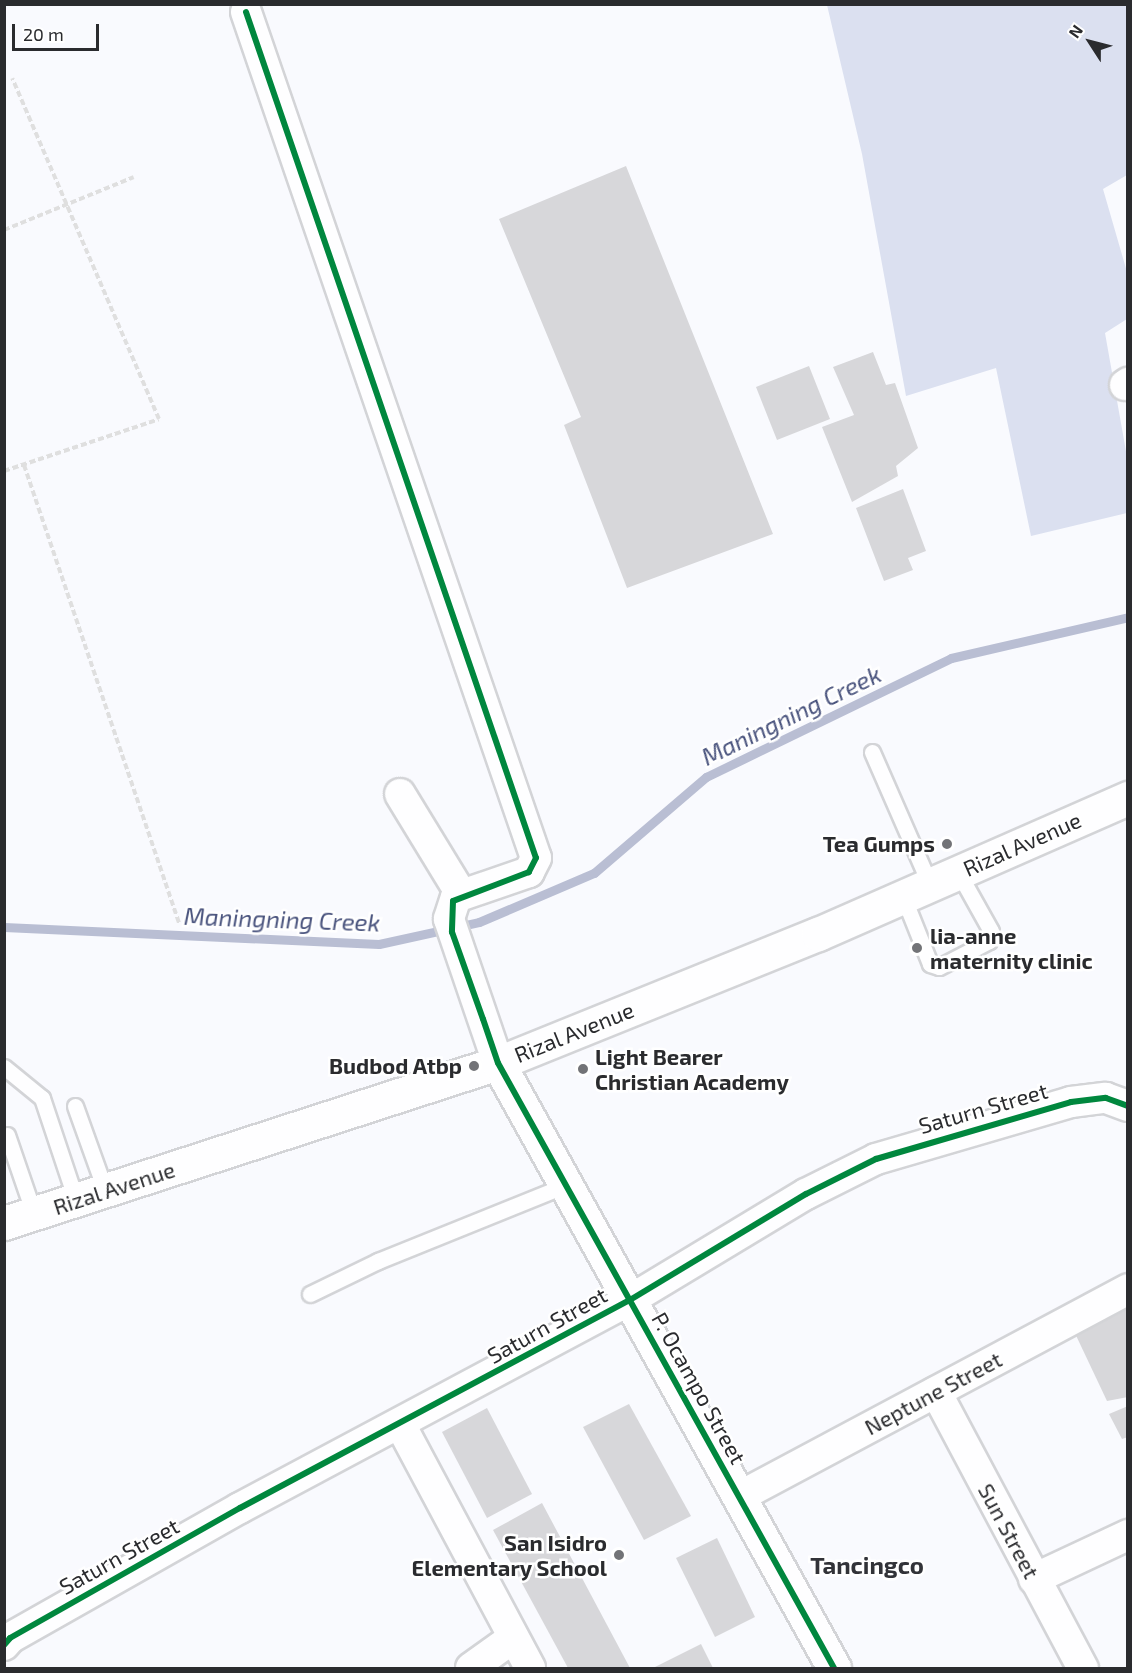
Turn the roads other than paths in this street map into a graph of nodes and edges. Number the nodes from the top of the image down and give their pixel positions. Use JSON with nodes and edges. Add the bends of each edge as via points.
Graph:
{"nodes":[{"id":1,"x":246,"y":12,"type":"dead end"},
{"id":2,"x":872,"y":752,"type":"dead end"},
{"id":3,"x":400,"y":794,"type":"dead end"},
{"id":4,"x":1128,"y":798,"type":"edge"},
{"id":5,"x":930,"y":884,"type":"junction"},
{"id":6,"x":454,"y":915,"type":"junction"},
{"id":7,"x":498,"y":1063,"type":"junction"},
{"id":8,"x":4,"y":1067,"type":"edge"},
{"id":9,"x":75,"y":1106,"type":"dead end"},
{"id":10,"x":1128,"y":1106,"type":"edge"},
{"id":11,"x":7,"y":1135,"type":"dead end"},
{"id":12,"x":566,"y":1185,"type":"junction"},
{"id":13,"x":91,"y":1195,"type":"junction"},
{"id":14,"x":19,"y":1218,"type":"edge"},
{"id":15,"x":1128,"y":1289,"type":"edge"},
{"id":16,"x":310,"y":1294,"type":"dead end"},
{"id":17,"x":630,"y":1300,"type":"junction"},
{"id":18,"x":936,"y":1392,"type":"junction"},
{"id":19,"x":401,"y":1426,"type":"junction"},
{"id":20,"x":739,"y":1497,"type":"junction"},
{"id":21,"x":1128,"y":1535,"type":"edge"},
{"id":22,"x":1034,"y":1579,"type":"junction"},
{"id":23,"x":513,"y":1638,"type":"junction"},
{"id":24,"x":4,"y":1645,"type":"edge"},
{"id":25,"x":4,"y":1662,"type":"edge"},
{"id":26,"x":9,"y":1668,"type":"edge"},
{"id":27,"x":471,"y":1668,"type":"edge"},
{"id":28,"x":530,"y":1668,"type":"edge"},
{"id":29,"x":834,"y":1668,"type":"edge"},
{"id":30,"x":1083,"y":1668,"type":"edge"}],
"edges":[{"from":1,"to":6,"type":"street","via":[[536,858],[529,872]]},
{"from":2,"to":5,"type":"lane"},
{"from":3,"to":6,"type":"street"},
{"from":4,"to":5,"type":"main road","name":"Rizal Avenue"},
{"from":5,"to":5,"type":"lane","via":[[930,964],[939,967],[989,941],[991,931]]},
{"from":5,"to":7,"type":"main road","name":"Rizal Avenue"},
{"from":6,"to":7,"type":"street"},
{"from":7,"to":12,"type":"main road","name":"P. Ocampo Street"},
{"from":7,"to":13,"type":"main road","name":"Rizal Avenue"},
{"from":8,"to":13,"type":"lane","via":[[42,1098]]},
{"from":9,"to":13,"type":"lane"},
{"from":10,"to":17,"type":"street","name":"Saturn Street","via":[[1106,1098],[1071,1102],[876,1159],[806,1194]]},
{"from":11,"to":14,"type":"lane"},
{"from":12,"to":16,"type":"lane","via":[[378,1261]]},
{"from":12,"to":17,"type":"main road","name":"P. Ocampo Street"},
{"from":13,"to":14,"type":"main road","name":"Rizal Avenue"},
{"from":15,"to":18,"type":"street","name":"Neptune Street"},
{"from":17,"to":19,"type":"street","name":"Saturn Street"},
{"from":17,"to":20,"type":"main road","name":"P. Ocampo Street"},
{"from":18,"to":20,"type":"street","name":"Neptune Street"},
{"from":18,"to":22,"type":"street","name":"Sun Street"},
{"from":19,"to":23,"type":"street"},
{"from":19,"to":24,"type":"street","name":"Saturn Street","via":[[230,1514]]},
{"from":20,"to":29,"type":"main road","name":"P. Ocampo Street"},
{"from":21,"to":22,"type":"street"},
{"from":22,"to":30,"type":"street","name":"Sun Street"},
{"from":23,"to":27,"type":"street"},
{"from":23,"to":28,"type":"street"},
{"from":25,"to":26,"type":"street"}]}
